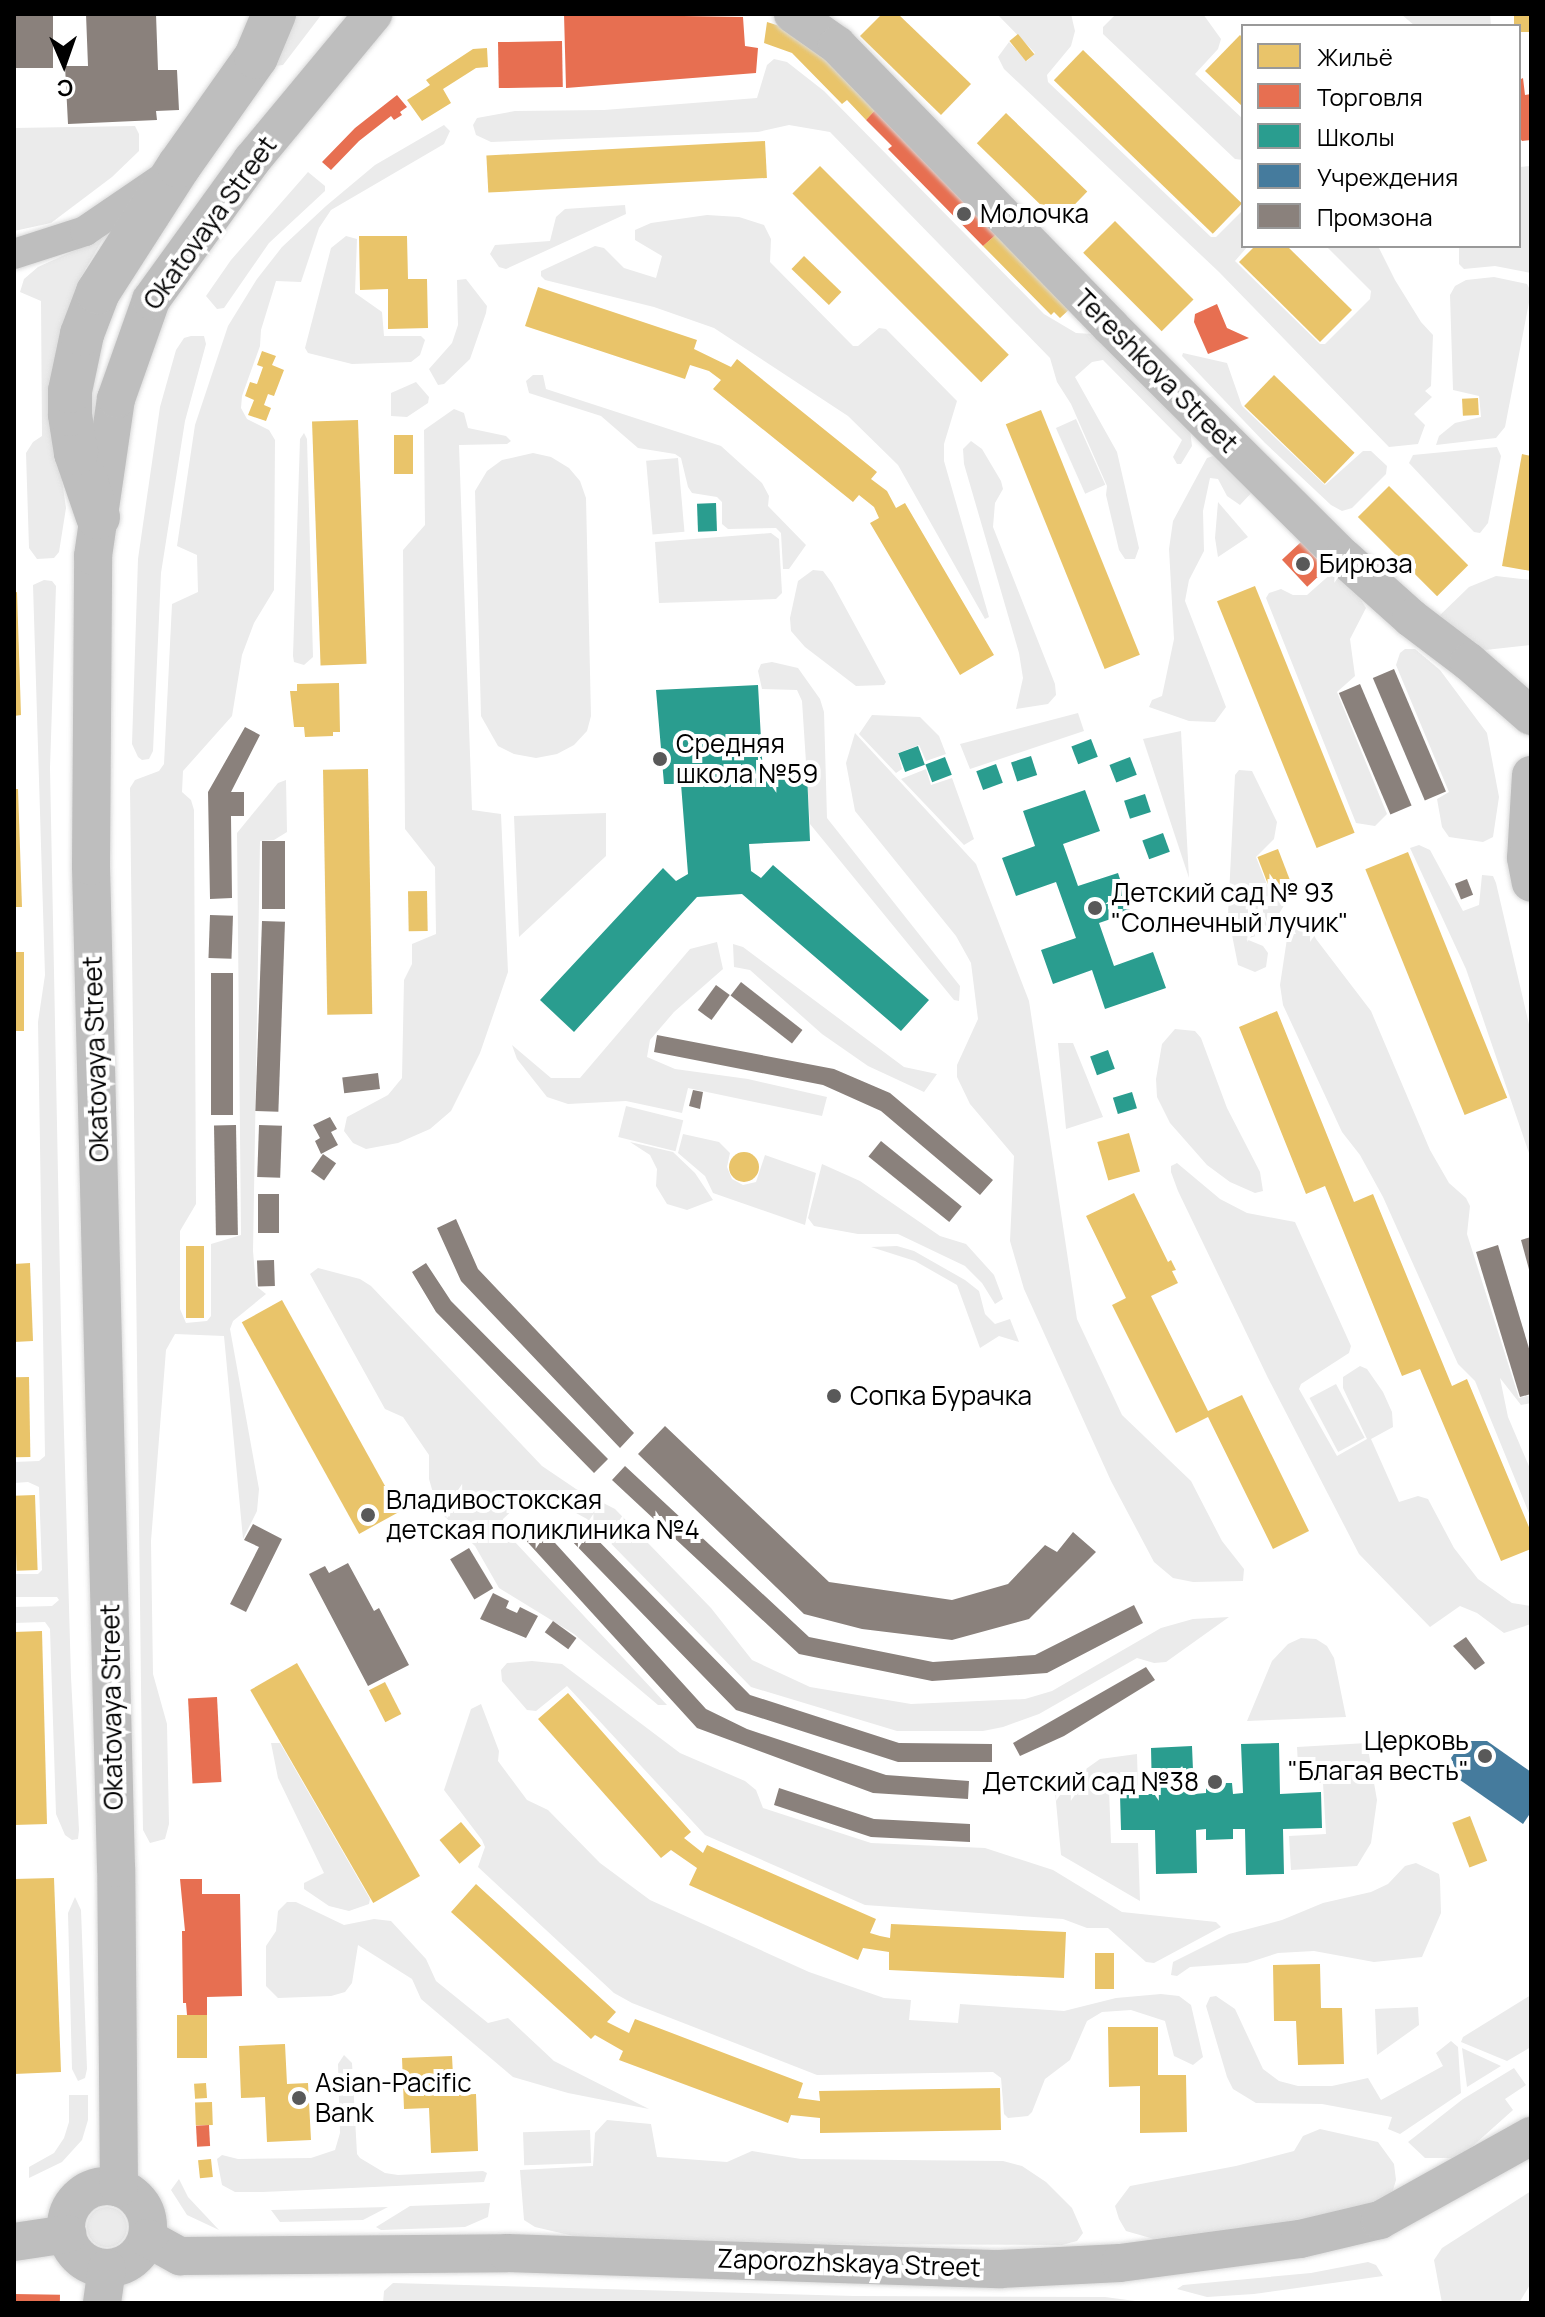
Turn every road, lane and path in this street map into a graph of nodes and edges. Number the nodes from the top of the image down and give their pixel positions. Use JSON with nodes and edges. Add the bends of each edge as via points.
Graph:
{"nodes":[{"id":1,"x":274,"y":14,"type":"edge"},
{"id":2,"x":373,"y":14,"type":"edge"},
{"id":3,"x":793,"y":14,"type":"edge"},
{"id":4,"x":179,"y":166,"type":"junction"},
{"id":5,"x":14,"y":254,"type":"edge"},
{"id":6,"x":98,"y":517,"type":"junction"},
{"id":7,"x":1531,"y":716,"type":"edge"},
{"id":8,"x":1531,"y":775,"type":"edge"},
{"id":9,"x":1531,"y":883,"type":"edge"},
{"id":10,"x":1531,"y":2136,"type":"edge"},
{"id":11,"x":119,"y":2188,"type":"junction"},
{"id":12,"x":67,"y":2234,"type":"junction"},
{"id":13,"x":147,"y":2238,"type":"junction"},
{"id":14,"x":14,"y":2242,"type":"edge"},
{"id":15,"x":105,"y":2286,"type":"edge"}],
"edges":[{"from":1,"to":4,"type":"highway","via":[[256,57]]},
{"from":2,"to":6,"type":"main road","name":"Okatovaya Street","via":[[252,160],[151,300],[116,399]]},
{"from":3,"to":7,"type":"main road","name":"Tereshkova Street","via":[[837,45],[1361,574]]},
{"from":4,"to":5,"type":"street","via":[[85,231]]},
{"from":4,"to":6,"type":"highway","via":[[98,292],[82,334],[70,414],[76,453]]},
{"from":6,"to":11,"type":"main road","name":"Okatovaya Street","via":[[92,584],[91,852]]},
{"from":8,"to":9,"type":"main road","via":[[1526,858]]},
{"from":10,"to":13,"type":"main road","name":"Zaporozhskaya Street","via":[[1380,2220],[1300,2239],[1120,2263],[1000,2269],[507,2253],[180,2256]]},
{"from":11,"to":12,"type":"main road","via":[[101,2187],[84,2194],[68,2216]]},
{"from":11,"to":13,"type":"main road","via":[[143,2207]]},
{"from":12,"to":14,"type":"main road"},
{"from":12,"to":15,"type":"main road","via":[[78,2256]]},
{"from":13,"to":15,"type":"main road"}]}
